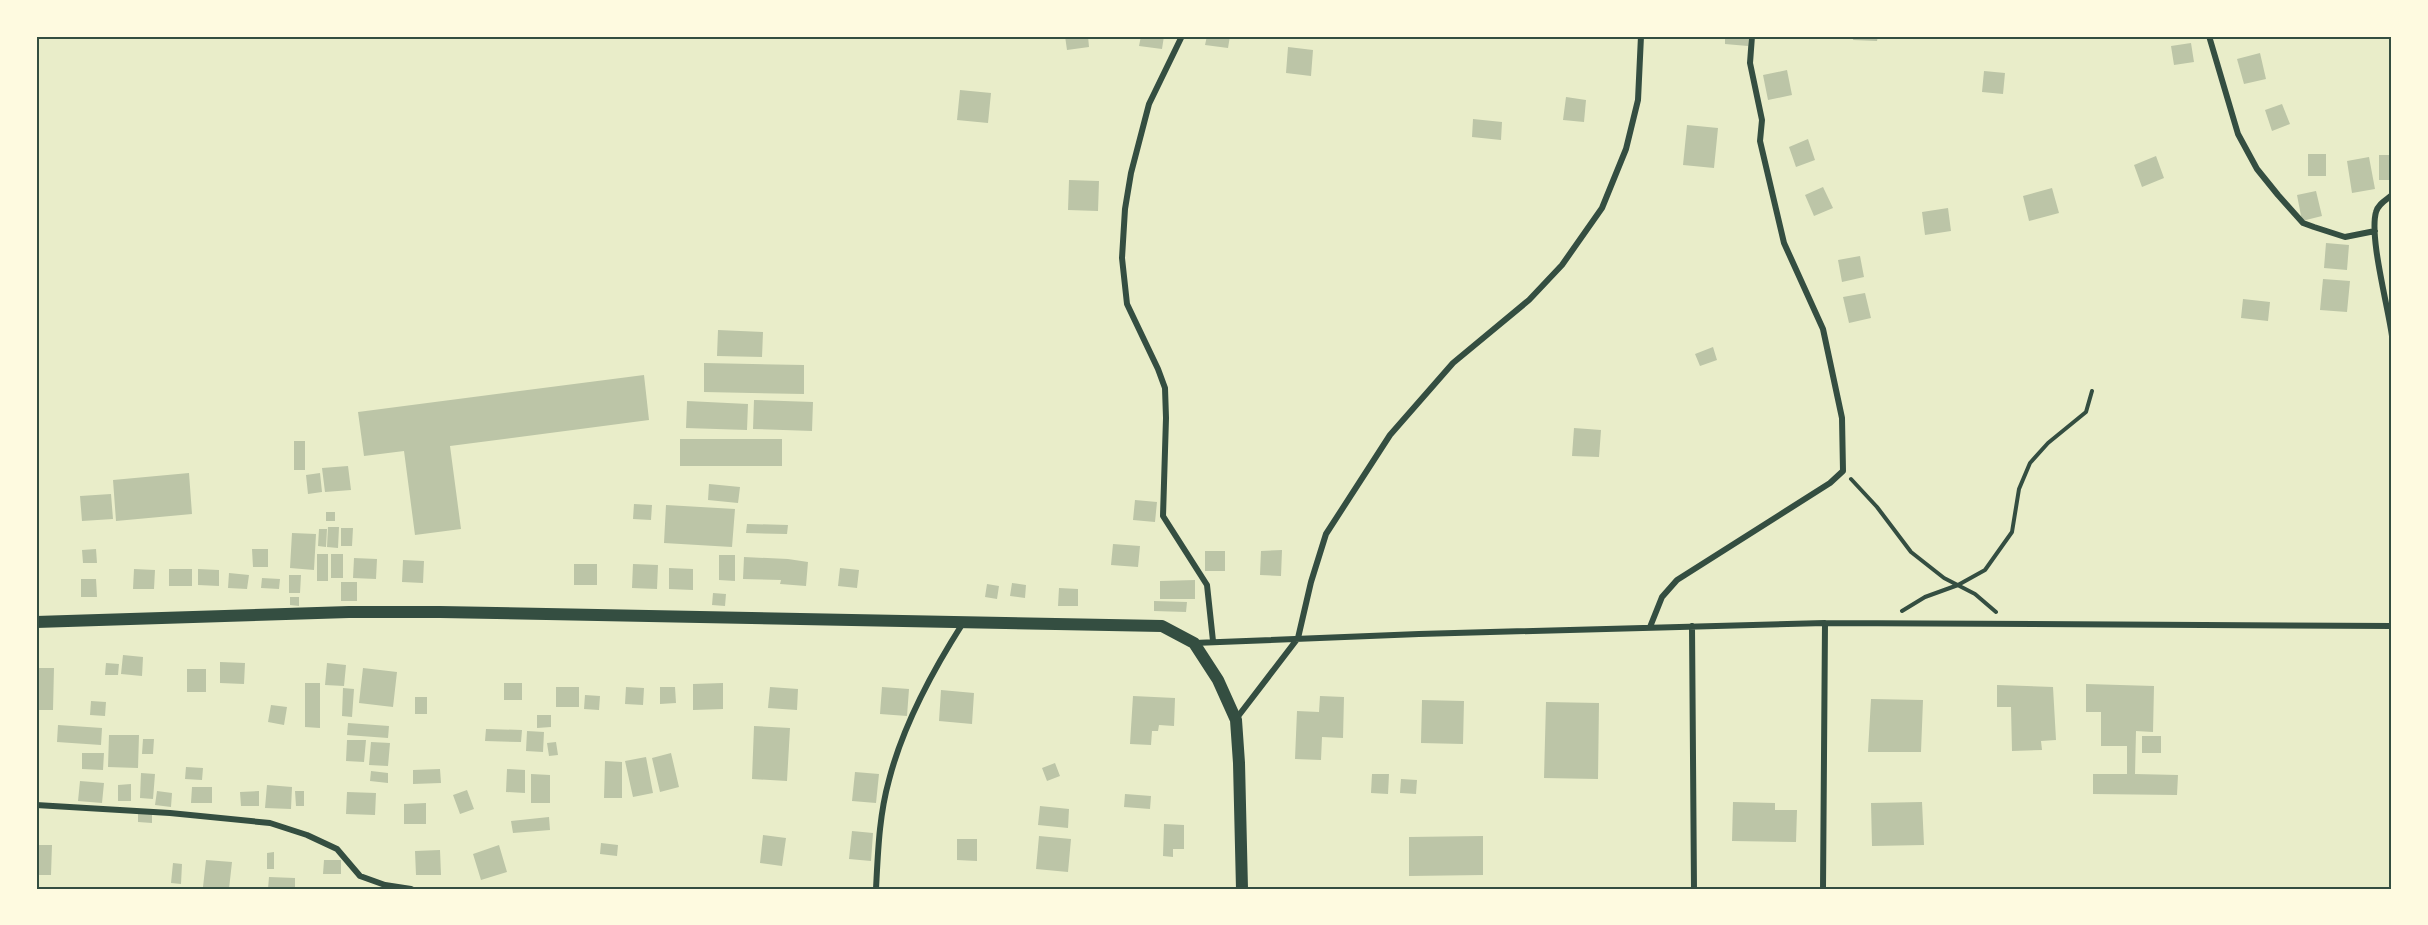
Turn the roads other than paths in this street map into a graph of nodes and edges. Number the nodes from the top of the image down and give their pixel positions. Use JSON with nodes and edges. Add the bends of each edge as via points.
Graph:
{"nodes":[{"id":1,"x":1182,"y":36,"type":"edge"},
{"id":2,"x":1641,"y":36,"type":"edge"},
{"id":3,"x":1752,"y":36,"type":"edge"},
{"id":4,"x":2209,"y":36,"type":"edge"},
{"id":5,"x":2392,"y":195,"type":"edge"},
{"id":6,"x":2375,"y":231,"type":"junction"},
{"id":7,"x":2392,"y":336,"type":"edge"},
{"id":8,"x":36,"y":622,"type":"edge"},
{"id":9,"x":964,"y":622,"type":"junction"},
{"id":10,"x":1825,"y":623,"type":"junction"},
{"id":11,"x":2392,"y":626,"type":"edge"},
{"id":12,"x":1650,"y":627,"type":"junction"},
{"id":13,"x":1692,"y":627,"type":"junction"},
{"id":14,"x":1298,"y":638,"type":"junction"},
{"id":15,"x":1213,"y":641,"type":"junction"},
{"id":16,"x":1194,"y":643,"type":"junction"},
{"id":17,"x":1236,"y":720,"type":"junction"},
{"id":18,"x":36,"y":805,"type":"edge"},
{"id":19,"x":411,"y":889,"type":"edge"},
{"id":20,"x":876,"y":889,"type":"edge"},
{"id":21,"x":1242,"y":889,"type":"edge"},
{"id":22,"x":1694,"y":889,"type":"edge"},
{"id":23,"x":1823,"y":889,"type":"edge"}],
"edges":[{"from":1,"to":15,"type":"street","via":[[1149,104],[1131,173],[1122,258],[1127,304],[1165,388],[1163,516],[1207,585]]},
{"from":2,"to":14,"type":"street","via":[[1638,100],[1626,149],[1602,208],[1562,265],[1529,300],[1453,363],[1390,435],[1326,534]]},
{"from":3,"to":12,"type":"street","via":[[1750,63],[1762,120],[1760,141],[1784,243],[1823,329],[1842,418],[1843,471],[1677,580],[1662,597]]},
{"from":4,"to":6,"type":"street","via":[[2238,134],[2278,195],[2303,223],[2345,237]]},
{"from":5,"to":6,"type":"street","via":[[2376,212]]},
{"from":6,"to":7,"type":"street"},
{"from":8,"to":9,"type":"main road","via":[[349,612]]},
{"from":9,"to":16,"type":"main road","via":[[1143,624],[1162,626]]},
{"from":9,"to":20,"type":"street","via":[[936,665],[889,779],[879,835]]},
{"from":10,"to":11,"type":"street"},
{"from":10,"to":13,"type":"street"},
{"from":10,"to":23,"type":"street"},
{"from":12,"to":13,"type":"street"},
{"from":12,"to":14,"type":"street"},
{"from":13,"to":22,"type":"street"},
{"from":14,"to":15,"type":"street"},
{"from":14,"to":17,"type":"street"},
{"from":15,"to":16,"type":"street"},
{"from":16,"to":17,"type":"main road","via":[[1218,680]]},
{"from":17,"to":21,"type":"main road"},
{"from":18,"to":19,"type":"street","via":[[270,823],[337,849],[360,876]]}]}
